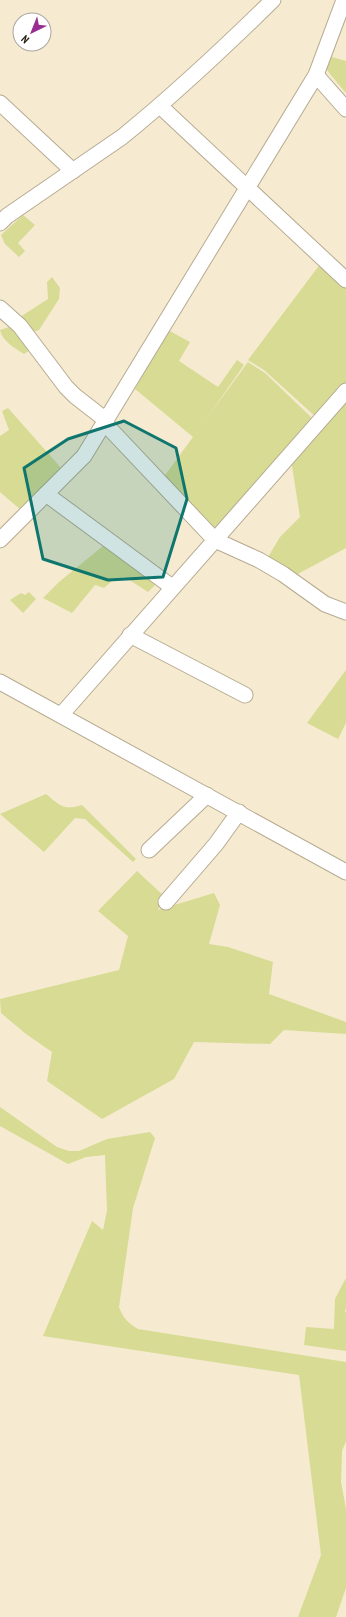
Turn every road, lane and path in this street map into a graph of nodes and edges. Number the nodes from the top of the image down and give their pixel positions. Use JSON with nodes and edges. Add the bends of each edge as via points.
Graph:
{"nodes":[{"id":1,"x":273,"y":0,"type":"edge"},
{"id":2,"x":344,"y":0,"type":"edge"},
{"id":3,"x":316,"y":75,"type":"junction"},
{"id":4,"x":0,"y":103,"type":"edge"},
{"id":5,"x":160,"y":106,"type":"junction"},
{"id":6,"x":346,"y":109,"type":"edge"},
{"id":7,"x":73,"y":171,"type":"junction"},
{"id":8,"x":248,"y":189,"type":"junction"},
{"id":9,"x":0,"y":223,"type":"edge"},
{"id":10,"x":346,"y":280,"type":"edge"},
{"id":11,"x":0,"y":308,"type":"edge"},
{"id":12,"x":346,"y":391,"type":"edge"},
{"id":13,"x":106,"y":422,"type":"junction"},
{"id":14,"x":46,"y":494,"type":"junction"},
{"id":15,"x":0,"y":540,"type":"edge"},
{"id":16,"x":215,"y":540,"type":"junction"},
{"id":17,"x":172,"y":587,"type":"junction"},
{"id":18,"x":346,"y":612,"type":"edge"},
{"id":19,"x":130,"y":635,"type":"junction"},
{"id":20,"x":0,"y":682,"type":"edge"},
{"id":21,"x":245,"y":695,"type":"dead end"},
{"id":22,"x":61,"y":715,"type":"junction"},
{"id":23,"x":207,"y":795,"type":"junction"},
{"id":24,"x":239,"y":812,"type":"junction"},
{"id":25,"x":149,"y":850,"type":"dead end"},
{"id":26,"x":346,"y":872,"type":"edge"},
{"id":27,"x":166,"y":902,"type":"dead end"}],
"edges":[{"from":1,"to":5,"type":"street"},
{"from":2,"to":3,"type":"street"},
{"from":3,"to":6,"type":"street"},
{"from":3,"to":8,"type":"street"},
{"from":4,"to":7,"type":"street"},
{"from":5,"to":7,"type":"street","via":[[122,137]]},
{"from":5,"to":8,"type":"street"},
{"from":7,"to":9,"type":"street"},
{"from":8,"to":10,"type":"street"},
{"from":8,"to":13,"type":"street"},
{"from":11,"to":13,"type":"street","via":[[20,326],[66,387]]},
{"from":12,"to":16,"type":"street"},
{"from":13,"to":14,"type":"street","via":[[84,456]]},
{"from":13,"to":16,"type":"street"},
{"from":14,"to":15,"type":"street"},
{"from":14,"to":17,"type":"street"},
{"from":16,"to":17,"type":"street"},
{"from":16,"to":18,"type":"street","via":[[259,560],[325,604]]},
{"from":17,"to":19,"type":"street"},
{"from":19,"to":21,"type":"street"},
{"from":19,"to":22,"type":"street"},
{"from":20,"to":22,"type":"street"},
{"from":22,"to":23,"type":"street"},
{"from":23,"to":24,"type":"street"},
{"from":23,"to":25,"type":"street"},
{"from":24,"to":26,"type":"street"},
{"from":24,"to":27,"type":"street","via":[[216,844]]}]}
